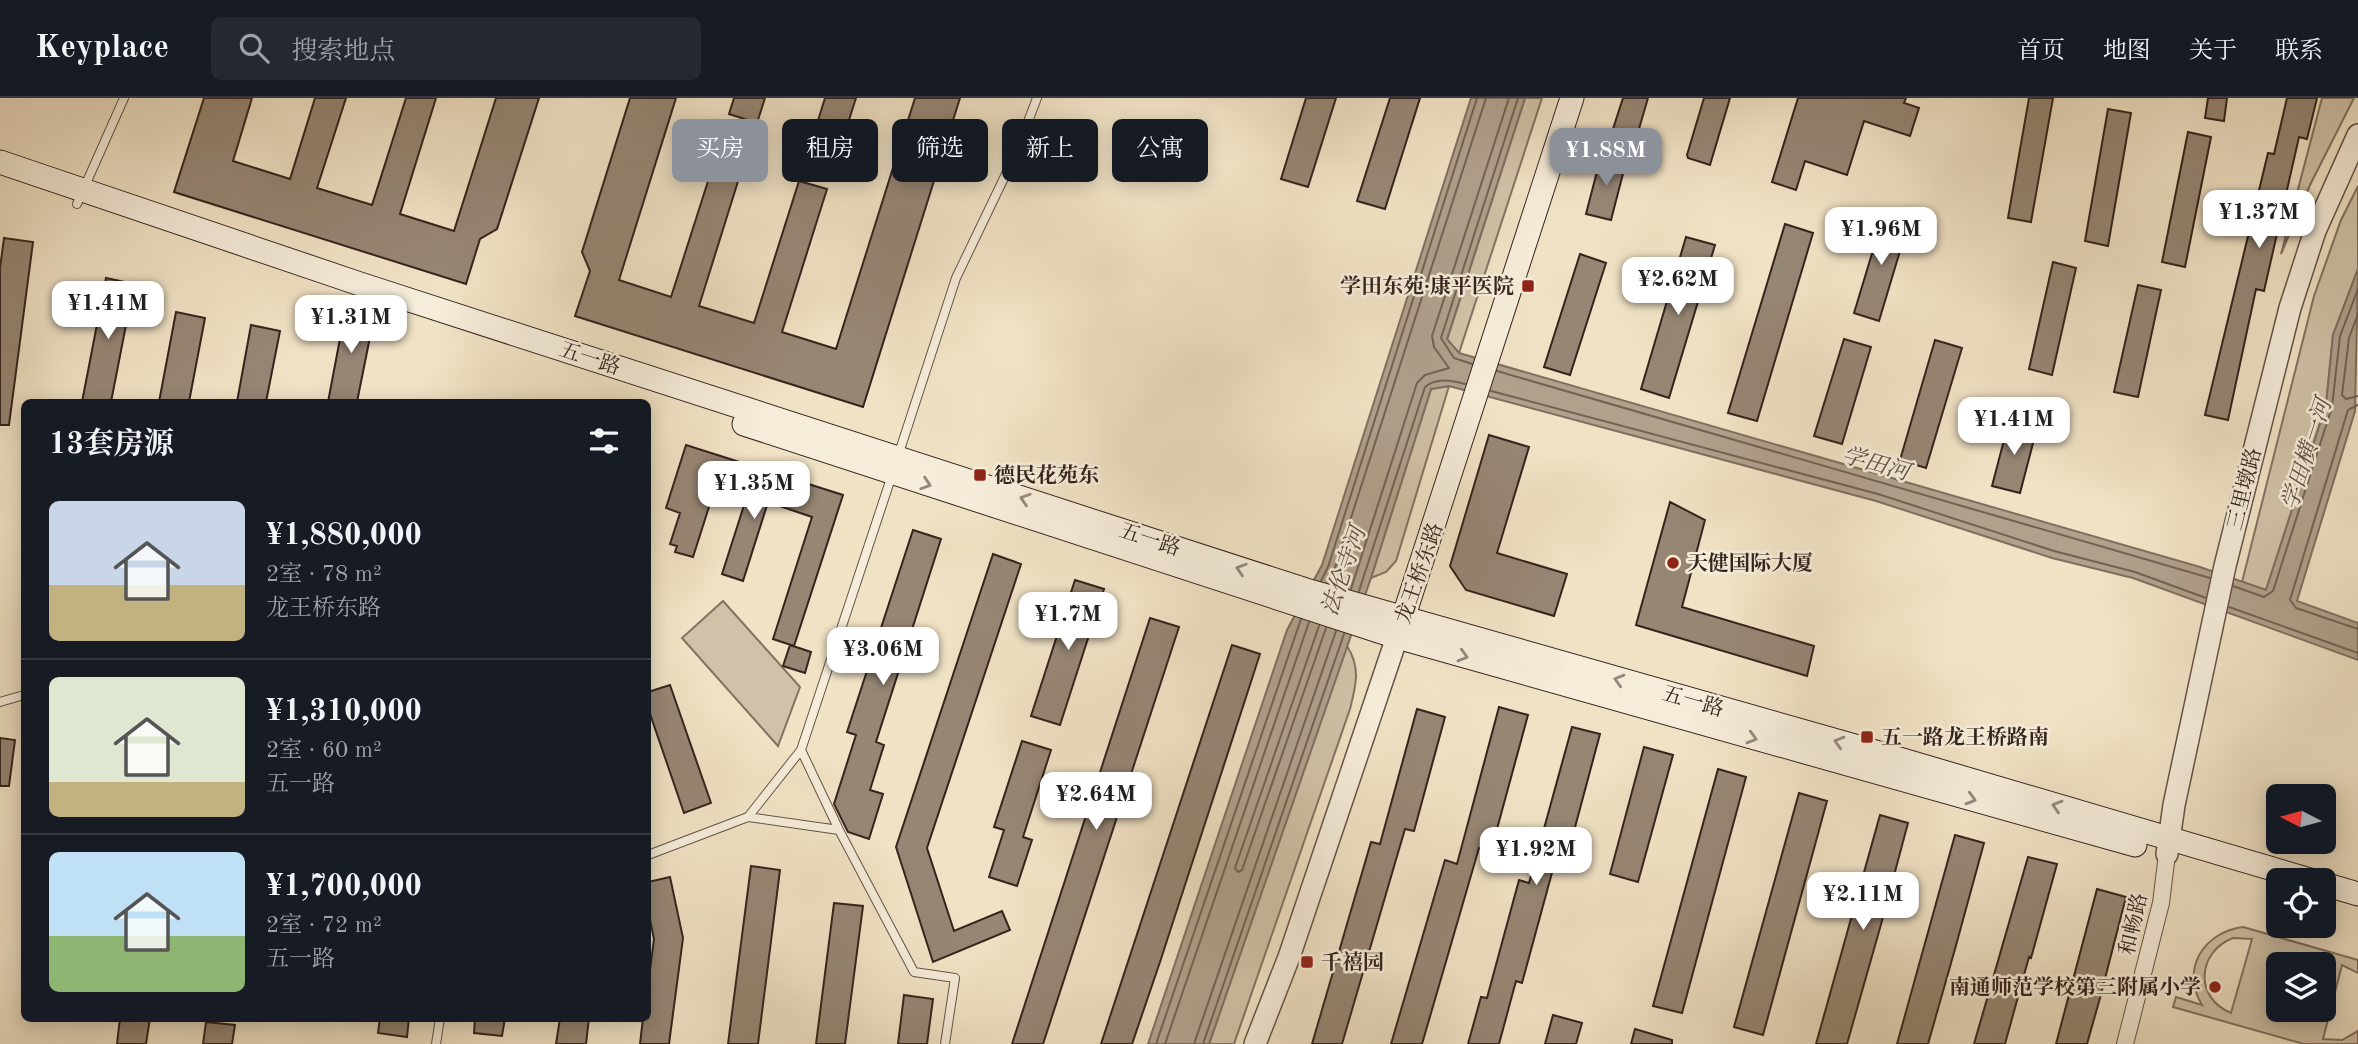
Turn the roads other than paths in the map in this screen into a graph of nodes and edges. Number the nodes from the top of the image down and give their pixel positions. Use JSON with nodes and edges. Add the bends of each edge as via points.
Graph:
{"nodes":[{"id":1,"x":124,"y":98,"type":"edge"},
{"id":2,"x":1037,"y":98,"type":"edge"},
{"id":3,"x":1572,"y":98,"type":"edge"},
{"id":4,"x":2358,"y":135,"type":"edge"},
{"id":5,"x":0,"y":162,"type":"edge"},
{"id":6,"x":0,"y":178,"type":"edge"},
{"id":7,"x":80,"y":198,"type":"junction"},
{"id":8,"x":895,"y":465,"type":"junction"},
{"id":9,"x":1400,"y":629,"type":"junction"},
{"id":10,"x":21,"y":696,"type":"edge"},
{"id":11,"x":0,"y":702,"type":"edge"},
{"id":12,"x":802,"y":750,"type":"junction"},
{"id":13,"x":748,"y":817,"type":"junction"},
{"id":14,"x":839,"y":830,"type":"junction"},
{"id":15,"x":2168,"y":847,"type":"junction"},
{"id":16,"x":651,"y":854,"type":"edge"},
{"id":17,"x":2266,"y":870,"type":"edge"},
{"id":18,"x":2266,"y":882,"type":"edge"},
{"id":19,"x":2336,"y":888,"type":"edge"},
{"id":20,"x":2358,"y":894,"type":"edge"},
{"id":21,"x":2336,"y":903,"type":"edge"},
{"id":22,"x":2358,"y":909,"type":"edge"},
{"id":23,"x":439,"y":1022,"type":"edge"},
{"id":24,"x":436,"y":1044,"type":"edge"},
{"id":25,"x":946,"y":1044,"type":"edge"},
{"id":26,"x":1255,"y":1044,"type":"edge"},
{"id":27,"x":2124,"y":1044,"type":"edge"}],
"edges":[{"from":1,"to":7,"type":"lane"},
{"from":2,"to":8,"type":"lane","via":[[956,278]]},
{"from":3,"to":9,"type":"main road","name":"龙王桥东路"},
{"from":4,"to":15,"type":"street","name":"三里墩路","via":[[2315,231],[2290,308],[2225,566]]},
{"from":5,"to":7,"type":"main road","name":"五一路"},
{"from":6,"to":7,"type":"main road","name":"五一路"},
{"from":7,"to":8,"type":"main road","name":"五一路"},
{"from":8,"to":9,"type":"main road","name":"五一路"},
{"from":8,"to":12,"type":"lane"},
{"from":9,"to":15,"type":"main road","name":"五一路"},
{"from":9,"to":26,"type":"street","name":"龙王桥东路"},
{"from":10,"to":11,"type":"lane"},
{"from":12,"to":13,"type":"lane"},
{"from":12,"to":14,"type":"lane"},
{"from":13,"to":14,"type":"lane"},
{"from":13,"to":16,"type":"lane"},
{"from":14,"to":25,"type":"lane","via":[[914,972],[956,978]]},
{"from":15,"to":17,"type":"main road","name":"五一路"},
{"from":15,"to":18,"type":"main road","name":"五一路"},
{"from":15,"to":27,"type":"street","name":"和畅路","via":[[2161,903]]},
{"from":19,"to":20,"type":"main road"},
{"from":21,"to":22,"type":"main road"},
{"from":23,"to":24,"type":"lane"}]}
